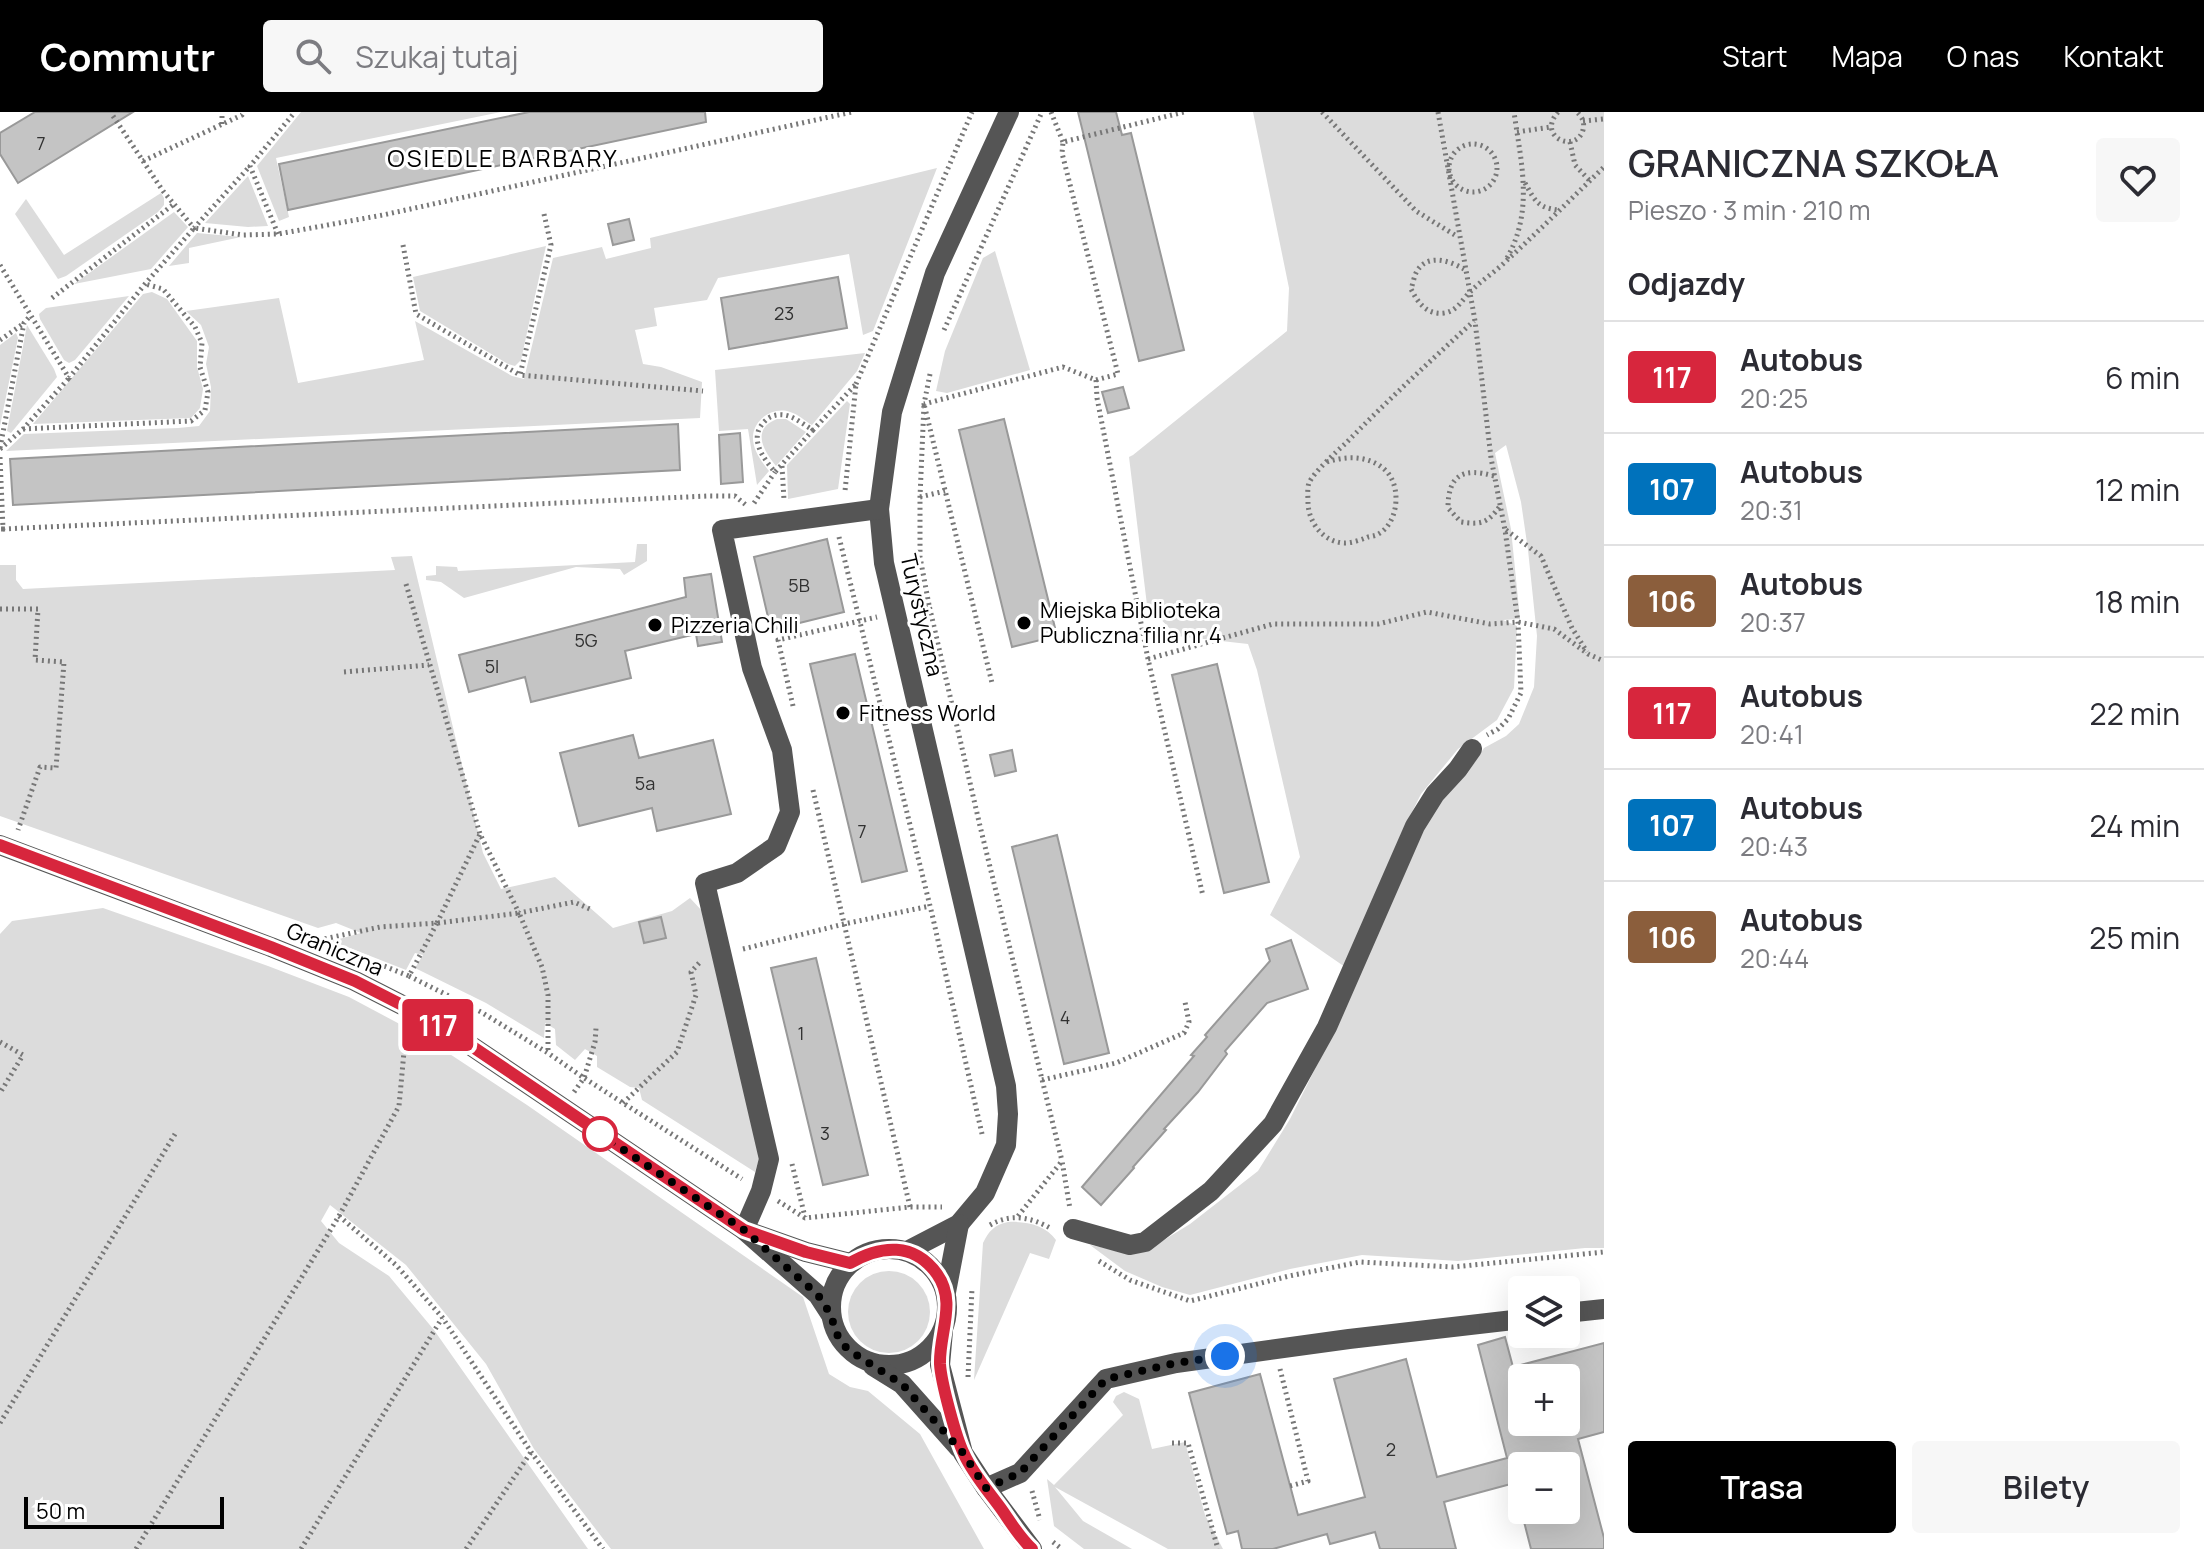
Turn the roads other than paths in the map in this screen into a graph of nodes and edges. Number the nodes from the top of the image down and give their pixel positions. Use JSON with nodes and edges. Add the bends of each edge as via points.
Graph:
{"nodes":[{"id":1,"x":1009,"y":112,"type":"edge"},
{"id":2,"x":879,"y":509,"type":"junction"},
{"id":3,"x":1472,"y":749,"type":"road end"},
{"id":4,"x":0,"y":845,"type":"edge"},
{"id":5,"x":959,"y":1224,"type":"junction"},
{"id":6,"x":744,"y":1230,"type":"junction"},
{"id":7,"x":1065,"y":1230,"type":"road end"},
{"id":8,"x":907,"y":1251,"type":"junction"},
{"id":9,"x":850,"y":1263,"type":"junction"},
{"id":10,"x":946,"y":1292,"type":"junction"},
{"id":11,"x":1604,"y":1309,"type":"edge"},
{"id":12,"x":1580,"y":1312,"type":"edge"},
{"id":13,"x":831,"y":1315,"type":"junction"},
{"id":14,"x":1508,"y":1321,"type":"edge"},
{"id":15,"x":943,"y":1331,"type":"junction"},
{"id":16,"x":862,"y":1360,"type":"junction"},
{"id":17,"x":963,"y":1453,"type":"junction"},
{"id":18,"x":986,"y":1488,"type":"junction"},
{"id":19,"x":1038,"y":1542,"type":"edge"}],
"edges":[{"from":1,"to":2,"type":"street","name":"Turystyczna","via":[[935,273],[892,412]]},
{"from":2,"to":5,"type":"street","name":"Turystyczna","via":[[884,563],[1006,1086],[1006,1145],[985,1193]]},
{"from":2,"to":6,"type":"street","via":[[722,530],[752,668],[782,750],[790,812],[776,846],[737,873],[705,883],[769,1159]]},
{"from":3,"to":7,"type":"street","via":[[1415,826],[1327,1027],[1273,1124],[1211,1191],[1145,1242],[1130,1245]]},
{"from":4,"to":6,"type":"street","name":"Graniczna","via":[[271,947],[408,1008]]},
{"from":5,"to":8,"type":"street","name":"Turystyczna"},
{"from":5,"to":10,"type":"street","name":"Turystyczna"},
{"from":6,"to":9,"type":"street","name":"Graniczna"},
{"from":6,"to":13,"type":"street","name":"Graniczna","via":[[818,1295]]},
{"from":8,"to":9,"type":"street","via":[[887,1248]]},
{"from":8,"to":10,"type":"street","via":[[925,1261]]},
{"from":9,"to":13,"type":"street","via":[[831,1296]]},
{"from":10,"to":15,"type":"street"},
{"from":11,"to":12,"type":"street"},
{"from":13,"to":16,"type":"street","via":[[847,1349]]},
{"from":14,"to":18,"type":"street","via":[[1176,1363],[1106,1379],[1020,1473]]},
{"from":15,"to":16,"type":"street","via":[[917,1358],[900,1365]]},
{"from":15,"to":17,"type":"street","via":[[940,1365]]},
{"from":16,"to":17,"type":"street","via":[[902,1384]]},
{"from":17,"to":18,"type":"street"},
{"from":18,"to":19,"type":"street"}]}
